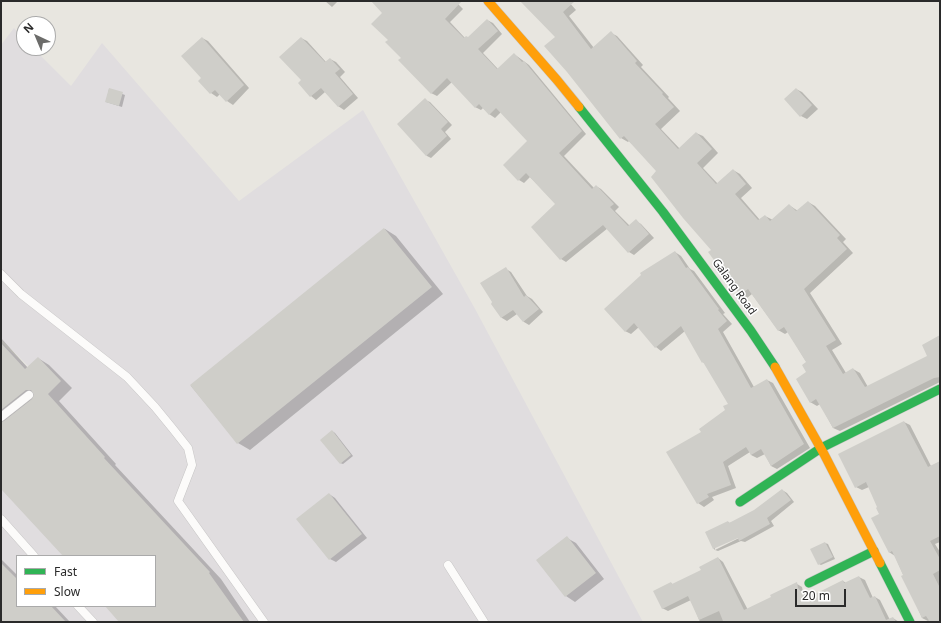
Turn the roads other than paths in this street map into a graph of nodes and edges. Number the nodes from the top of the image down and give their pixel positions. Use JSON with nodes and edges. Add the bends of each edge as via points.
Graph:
{"nodes":[{"id":1,"x":488,"y":1,"type":"edge"},
{"id":2,"x":1,"y":274,"type":"edge"},
{"id":3,"x":940,"y":389,"type":"edge"},
{"id":4,"x":29,"y":395,"type":"dead end"},
{"id":5,"x":1,"y":417,"type":"edge"},
{"id":6,"x":821,"y":448,"type":"junction"},
{"id":7,"x":740,"y":502,"type":"dead end"},
{"id":8,"x":1,"y":519,"type":"edge"},
{"id":9,"x":874,"y":551,"type":"junction"},
{"id":10,"x":33,"y":555,"type":"edge"},
{"id":11,"x":448,"y":565,"type":"dead end"},
{"id":12,"x":809,"y":583,"type":"dead end"},
{"id":13,"x":79,"y":607,"type":"edge"},
{"id":14,"x":93,"y":622,"type":"edge"},
{"id":15,"x":264,"y":622,"type":"edge"},
{"id":16,"x":484,"y":622,"type":"edge"},
{"id":17,"x":910,"y":622,"type":"edge"}],
"edges":[{"from":1,"to":6,"type":"street","name":"Galang Road","via":[[557,80],[664,212],[767,354]]},
{"from":2,"to":15,"type":"lane","via":[[21,294],[127,377],[173,428],[188,448],[192,465],[178,501]]},
{"from":3,"to":6,"type":"street"},
{"from":4,"to":5,"type":"lane"},
{"from":6,"to":7,"type":"street"},
{"from":6,"to":9,"type":"street","name":"Galang Road"},
{"from":8,"to":10,"type":"lane"},
{"from":9,"to":12,"type":"street"},
{"from":9,"to":17,"type":"street","name":"Galang Road"},
{"from":11,"to":16,"type":"lane"},
{"from":13,"to":14,"type":"lane"}]}
